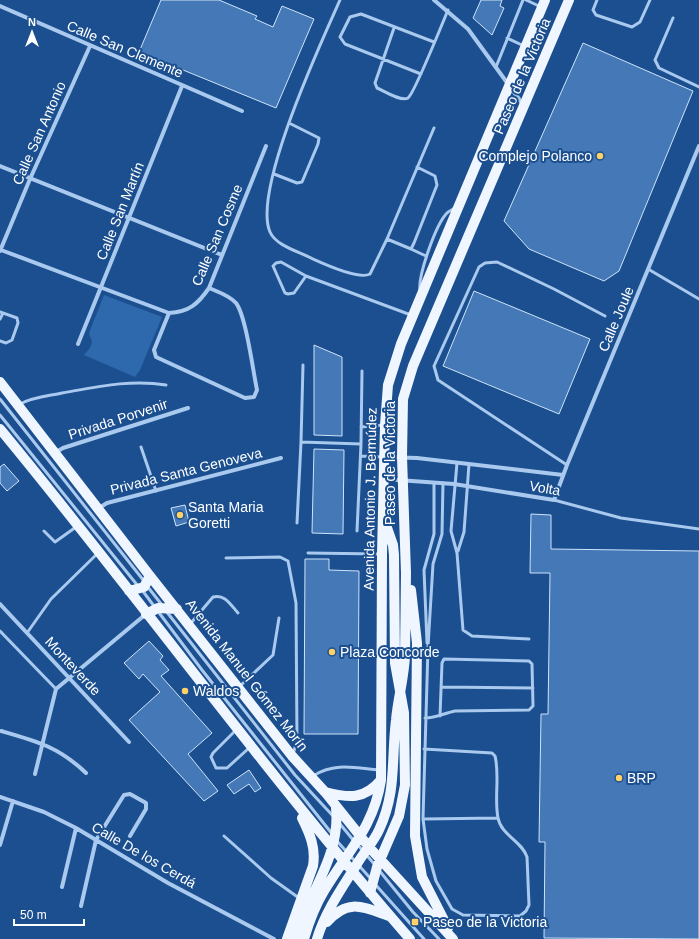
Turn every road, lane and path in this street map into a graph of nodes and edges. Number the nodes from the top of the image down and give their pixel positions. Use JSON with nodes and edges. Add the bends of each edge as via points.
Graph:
{"nodes":[{"id":1,"x":340,"y":0,"type":"edge"},
{"id":2,"x":434,"y":0,"type":"edge"},
{"id":3,"x":523,"y":0,"type":"edge"},
{"id":4,"x":526,"y":0,"type":"edge"},
{"id":5,"x":569,"y":0,"type":"edge"},
{"id":6,"x":597,"y":0,"type":"edge"},
{"id":7,"x":650,"y":0,"type":"edge"},
{"id":8,"x":544,"y":4,"type":"edge"},
{"id":9,"x":0,"y":6,"type":"edge"},
{"id":10,"x":448,"y":10,"type":"junction"},
{"id":11,"x":673,"y":18,"type":"dead end"},
{"id":12,"x":394,"y":28,"type":"junction"},
{"id":13,"x":507,"y":38,"type":"junction"},
{"id":14,"x":434,"y":42,"type":"junction"},
{"id":15,"x":90,"y":46,"type":"junction"},
{"id":16,"x":525,"y":47,"type":"junction"},
{"id":17,"x":383,"y":58,"type":"junction"},
{"id":18,"x":496,"y":67,"type":"junction"},
{"id":19,"x":421,"y":74,"type":"junction"},
{"id":20,"x":182,"y":86,"type":"junction"},
{"id":21,"x":509,"y":86,"type":"junction"},
{"id":22,"x":699,"y":87,"type":"edge"},
{"id":23,"x":524,"y":106,"type":"junction"},
{"id":24,"x":242,"y":111,"type":"dead end"},
{"id":25,"x":289,"y":123,"type":"junction"},
{"id":26,"x":434,"y":128,"type":"dead end"},
{"id":27,"x":266,"y":146,"type":"dead end"},
{"id":28,"x":699,"y":146,"type":"edge"},
{"id":29,"x":0,"y":166,"type":"edge"},
{"id":30,"x":417,"y":167,"type":"junction"},
{"id":31,"x":274,"y":174,"type":"junction"},
{"id":32,"x":30,"y":179,"type":"junction"},
{"id":33,"x":459,"y":205,"type":"junction"},
{"id":34,"x":129,"y":218,"type":"junction"},
{"id":35,"x":387,"y":239,"type":"junction"},
{"id":36,"x":411,"y":249,"type":"junction"},
{"id":37,"x":0,"y":250,"type":"edge"},
{"id":38,"x":222,"y":255,"type":"junction"},
{"id":39,"x":426,"y":256,"type":"junction"},
{"id":40,"x":648,"y":269,"type":"junction"},
{"id":41,"x":306,"y":276,"type":"junction"},
{"id":42,"x":101,"y":288,"type":"junction"},
{"id":43,"x":209,"y":288,"type":"junction"},
{"id":44,"x":421,"y":298,"type":"junction"},
{"id":45,"x":699,"y":299,"type":"edge"},
{"id":46,"x":1,"y":313,"type":"edge"},
{"id":47,"x":170,"y":313,"type":"junction"},
{"id":48,"x":413,"y":316,"type":"junction"},
{"id":49,"x":605,"y":316,"type":"dead end"},
{"id":50,"x":0,"y":319,"type":"edge"},
{"id":51,"x":0,"y":341,"type":"edge"},
{"id":52,"x":78,"y":344,"type":"dead end"},
{"id":53,"x":303,"y":365,"type":"dead end"},
{"id":54,"x":362,"y":371,"type":"dead end"},
{"id":55,"x":0,"y":382,"type":"edge"},
{"id":56,"x":166,"y":385,"type":"dead end"},
{"id":57,"x":0,"y":399,"type":"edge"},
{"id":58,"x":18,"y":405,"type":"junction"},
{"id":59,"x":188,"y":408,"type":"dead end"},
{"id":60,"x":0,"y":415,"type":"edge"},
{"id":61,"x":385,"y":425,"type":"junction"},
{"id":62,"x":362,"y":427,"type":"junction"},
{"id":63,"x":0,"y":429,"type":"edge"},
{"id":64,"x":300,"y":442,"type":"junction"},
{"id":65,"x":361,"y":444,"type":"junction"},
{"id":66,"x":141,"y":447,"type":"dead end"},
{"id":67,"x":56,"y":452,"type":"junction"},
{"id":68,"x":361,"y":456,"type":"junction"},
{"id":69,"x":384,"y":457,"type":"junction"},
{"id":70,"x":402,"y":457,"type":"junction"},
{"id":71,"x":281,"y":458,"type":"dead end"},
{"id":72,"x":457,"y":463,"type":"junction"},
{"id":73,"x":469,"y":464,"type":"junction"},
{"id":74,"x":567,"y":465,"type":"junction"},
{"id":75,"x":563,"y":475,"type":"junction"},
{"id":76,"x":384,"y":480,"type":"junction"},
{"id":77,"x":401,"y":480,"type":"junction"},
{"id":78,"x":434,"y":483,"type":"junction"},
{"id":79,"x":443,"y":483,"type":"junction"},
{"id":80,"x":454,"y":484,"type":"junction"},
{"id":81,"x":467,"y":487,"type":"junction"},
{"id":82,"x":156,"y":491,"type":"junction"},
{"id":83,"x":554,"y":500,"type":"junction"},
{"id":84,"x":98,"y":508,"type":"junction"},
{"id":85,"x":384,"y":521,"type":"junction"},
{"id":86,"x":297,"y":524,"type":"dead end"},
{"id":87,"x":79,"y":525,"type":"junction"},
{"id":88,"x":699,"y":529,"type":"edge"},
{"id":89,"x":44,"y":531,"type":"dead end"},
{"id":90,"x":357,"y":531,"type":"dead end"},
{"id":91,"x":99,"y":552,"type":"junction"},
{"id":92,"x":308,"y":553,"type":"dead end"},
{"id":93,"x":457,"y":553,"type":"junction"},
{"id":94,"x":382,"y":554,"type":"junction"},
{"id":95,"x":226,"y":558,"type":"dead end"},
{"id":96,"x":406,"y":573,"type":"junction"},
{"id":97,"x":145,"y":583,"type":"junction"},
{"id":98,"x":129,"y":591,"type":"junction"},
{"id":99,"x":0,"y":604,"type":"edge"},
{"id":100,"x":177,"y":609,"type":"junction"},
{"id":101,"x":155,"y":610,"type":"junction"},
{"id":102,"x":238,"y":613,"type":"dead end"},
{"id":103,"x":279,"y":618,"type":"dead end"},
{"id":104,"x":189,"y":624,"type":"junction"},
{"id":105,"x":0,"y":631,"type":"edge"},
{"id":106,"x":27,"y":633,"type":"junction"},
{"id":107,"x":529,"y":639,"type":"dead end"},
{"id":108,"x":428,"y":647,"type":"junction"},
{"id":109,"x":69,"y":677,"type":"junction"},
{"id":110,"x":441,"y":687,"type":"junction"},
{"id":111,"x":238,"y":688,"type":"junction"},
{"id":112,"x":400,"y":688,"type":"junction"},
{"id":113,"x":533,"y":688,"type":"junction"},
{"id":114,"x":56,"y":689,"type":"junction"},
{"id":115,"x":440,"y":716,"type":"junction"},
{"id":116,"x":425,"y":718,"type":"junction"},
{"id":117,"x":237,"y":729,"type":"junction"},
{"id":118,"x":1,"y":731,"type":"dead end"},
{"id":119,"x":129,"y":742,"type":"dead end"},
{"id":120,"x":43,"y":744,"type":"junction"},
{"id":121,"x":251,"y":747,"type":"junction"},
{"id":122,"x":424,"y":749,"type":"junction"},
{"id":123,"x":292,"y":756,"type":"junction"},
{"id":124,"x":86,"y":773,"type":"dead end"},
{"id":125,"x":35,"y":774,"type":"dead end"},
{"id":126,"x":382,"y":776,"type":"junction"},
{"id":127,"x":312,"y":777,"type":"junction"},
{"id":128,"x":325,"y":792,"type":"junction"},
{"id":129,"x":0,"y":797,"type":"edge"},
{"id":130,"x":292,"y":798,"type":"junction"},
{"id":131,"x":13,"y":801,"type":"junction"},
{"id":132,"x":336,"y":808,"type":"junction"},
{"id":133,"x":498,"y":818,"type":"junction"},
{"id":134,"x":424,"y":819,"type":"junction"},
{"id":135,"x":338,"y":821,"type":"junction"},
{"id":136,"x":76,"y":828,"type":"junction"},
{"id":137,"x":130,"y":836,"type":"dead end"},
{"id":138,"x":224,"y":836,"type":"dead end"},
{"id":139,"x":336,"y":839,"type":"junction"},
{"id":140,"x":96,"y":840,"type":"junction"},
{"id":141,"x":358,"y":840,"type":"junction"},
{"id":142,"x":0,"y":845,"type":"edge"},
{"id":143,"x":333,"y":850,"type":"junction"},
{"id":144,"x":367,"y":850,"type":"junction"},
{"id":145,"x":346,"y":858,"type":"junction"},
{"id":146,"x":357,"y":863,"type":"junction"},
{"id":147,"x":378,"y":863,"type":"junction"},
{"id":148,"x":352,"y":873,"type":"junction"},
{"id":149,"x":372,"y":880,"type":"junction"},
{"id":150,"x":62,"y":887,"type":"dead end"},
{"id":151,"x":370,"y":893,"type":"junction"},
{"id":152,"x":300,"y":899,"type":"junction"},
{"id":153,"x":81,"y":906,"type":"dead end"},
{"id":154,"x":390,"y":917,"type":"junction"},
{"id":155,"x":318,"y":934,"type":"edge"},
{"id":156,"x":274,"y":939,"type":"edge"},
{"id":157,"x":287,"y":939,"type":"edge"},
{"id":158,"x":295,"y":939,"type":"edge"},
{"id":159,"x":304,"y":939,"type":"edge"},
{"id":160,"x":410,"y":939,"type":"edge"},
{"id":161,"x":424,"y":939,"type":"edge"},
{"id":162,"x":439,"y":939,"type":"edge"},
{"id":163,"x":453,"y":939,"type":"edge"}],
"edges":[{"from":1,"to":25,"type":"lane"},
{"from":2,"to":10,"type":"street"},
{"from":3,"to":13,"type":"lane"},
{"from":4,"to":8,"type":"lane"},
{"from":5,"to":23,"type":"main road","name":"Paseo de la Victoria"},
{"from":6,"to":7,"type":"lane","via":[[593,10],[596,15],[632,27],[640,22]]},
{"from":8,"to":16,"type":"main road","name":"Avenida Antonio J. Bermúdez"},
{"from":9,"to":15,"type":"street","name":"Calle San Clemente"},
{"from":10,"to":14,"type":"lane"},
{"from":10,"to":18,"type":"street","via":[[468,29]]},
{"from":11,"to":22,"type":"lane","via":[[655,63],[659,68]]},
{"from":12,"to":14,"type":"lane"},
{"from":12,"to":17,"type":"lane"},
{"from":12,"to":17,"type":"lane","via":[[361,14],[354,15],[350,17],[340,37],[345,44]]},
{"from":13,"to":16,"type":"lane"},
{"from":13,"to":18,"type":"lane"},
{"from":14,"to":19,"type":"lane"},
{"from":15,"to":20,"type":"street","name":"Calle San Clemente"},
{"from":15,"to":32,"type":"street","name":"Calle San Antonio"},
{"from":16,"to":21,"type":"main road","name":"Avenida Antonio J. Bermúdez"},
{"from":17,"to":19,"type":"lane"},
{"from":17,"to":19,"type":"lane","via":[[375,78],[376,88],[407,98]]},
{"from":18,"to":21,"type":"street"},
{"from":20,"to":24,"type":"street","name":"Calle San Clemente"},
{"from":20,"to":34,"type":"street","name":"Calle San Martín"},
{"from":21,"to":23,"type":"street"},
{"from":21,"to":33,"type":"main road","name":"Avenida Antonio J. Bermúdez"},
{"from":23,"to":70,"type":"main road","name":"Paseo de la Victoria","via":[[408,378],[403,399]]},
{"from":25,"to":31,"type":"lane"},
{"from":25,"to":31,"type":"lane","via":[[315,135],[319,138],[318,144],[302,182],[297,183]]},
{"from":26,"to":30,"type":"lane"},
{"from":27,"to":38,"type":"street","name":"Calle San Cosme"},
{"from":28,"to":40,"type":"street","name":"Calle Joule"},
{"from":29,"to":32,"type":"street"},
{"from":30,"to":35,"type":"lane"},
{"from":30,"to":36,"type":"lane","via":[[435,176],[437,185]]},
{"from":31,"to":35,"type":"lane","via":[[267,218],[270,233],[278,242],[322,263],[362,277],[372,272]]},
{"from":32,"to":34,"type":"street"},
{"from":32,"to":37,"type":"street","name":"Calle San Antonio"},
{"from":33,"to":39,"type":"lane","via":[[446,214]]},
{"from":33,"to":44,"type":"main road","name":"Avenida Antonio J. Bermúdez"},
{"from":34,"to":38,"type":"street"},
{"from":34,"to":42,"type":"street","name":"Calle San Martín"},
{"from":35,"to":36,"type":"lane"},
{"from":36,"to":39,"type":"lane"},
{"from":37,"to":42,"type":"street"},
{"from":38,"to":43,"type":"street","name":"Calle San Cosme"},
{"from":39,"to":44,"type":"lane","via":[[420,280]]},
{"from":40,"to":45,"type":"lane"},
{"from":40,"to":74,"type":"street","name":"Calle Joule"},
{"from":41,"to":41,"type":"lane","via":[[294,293],[288,294],[285,293],[273,266],[281,262]]},
{"from":41,"to":48,"type":"lane"},
{"from":42,"to":47,"type":"street"},
{"from":42,"to":52,"type":"street","name":"Calle San Martín"},
{"from":43,"to":47,"type":"street","name":"Calle San Cosme","via":[[188,310]]},
{"from":43,"to":47,"type":"street","via":[[229,297],[241,313],[257,390],[254,397],[246,398],[156,357],[154,350]]},
{"from":44,"to":48,"type":"main road","name":"Avenida Antonio J. Bermúdez"},
{"from":46,"to":50,"type":"lane"},
{"from":46,"to":51,"type":"lane","via":[[17,318],[18,323],[12,340],[6,343]]},
{"from":48,"to":61,"type":"main road","name":"Avenida Antonio J. Bermúdez","via":[[388,385]]},
{"from":49,"to":74,"type":"lane","via":[[497,262],[485,263],[479,267],[434,366],[438,380]]},
{"from":53,"to":64,"type":"lane"},
{"from":54,"to":62,"type":"lane"},
{"from":55,"to":58,"type":"main road","name":"Avenida Manuel Gómez Morín"},
{"from":56,"to":58,"type":"lane","via":[[150,382],[121,383],[27,400]]},
{"from":57,"to":97,"type":"lane"},
{"from":58,"to":67,"type":"main road","name":"Avenida Manuel Gómez Morín"},
{"from":59,"to":67,"type":"street","name":"Privada Porvenir"},
{"from":60,"to":97,"type":"lane"},
{"from":61,"to":62,"type":"lane"},
{"from":61,"to":69,"type":"main road","name":"Avenida Antonio J. Bermúdez"},
{"from":62,"to":65,"type":"lane"},
{"from":63,"to":87,"type":"main road"},
{"from":64,"to":65,"type":"lane"},
{"from":64,"to":86,"type":"lane"},
{"from":65,"to":68,"type":"lane"},
{"from":66,"to":82,"type":"lane"},
{"from":67,"to":84,"type":"main road","name":"Avenida Manuel Gómez Morín"},
{"from":68,"to":69,"type":"lane"},
{"from":68,"to":90,"type":"lane"},
{"from":69,"to":70,"type":"street","name":"Volta"},
{"from":69,"to":76,"type":"main road","name":"Avenida Antonio J. Bermúdez"},
{"from":70,"to":72,"type":"street","name":"Volta"},
{"from":70,"to":77,"type":"main road","name":"Paseo de la Victoria"},
{"from":71,"to":82,"type":"street","name":"Privada Santa Genoveva"},
{"from":72,"to":73,"type":"street","name":"Volta"},
{"from":72,"to":80,"type":"lane"},
{"from":73,"to":75,"type":"street","name":"Volta"},
{"from":73,"to":81,"type":"lane"},
{"from":74,"to":75,"type":"street","name":"Calle Joule"},
{"from":75,"to":83,"type":"street","name":"Calle Joule"},
{"from":76,"to":77,"type":"street","name":"Volta"},
{"from":76,"to":85,"type":"main road","name":"Avenida Antonio J. Bermúdez"},
{"from":77,"to":78,"type":"street","name":"Volta"},
{"from":77,"to":96,"type":"main road","name":"Paseo de la Victoria"},
{"from":78,"to":79,"type":"street","name":"Volta"},
{"from":78,"to":108,"type":"lane","via":[[434,534],[424,570]]},
{"from":79,"to":80,"type":"street","name":"Volta"},
{"from":79,"to":108,"type":"lane","via":[[442,534],[433,564]]},
{"from":80,"to":81,"type":"street","name":"Volta"},
{"from":80,"to":93,"type":"lane","via":[[452,531]]},
{"from":81,"to":83,"type":"street","name":"Volta"},
{"from":81,"to":93,"type":"lane","via":[[464,532]]},
{"from":82,"to":84,"type":"street","name":"Privada Santa Genoveva","via":[[107,503]]},
{"from":83,"to":88,"type":"lane","name":"Volta","via":[[621,518]]},
{"from":84,"to":97,"type":"main road","name":"Avenida Manuel Gómez Morín"},
{"from":85,"to":94,"type":"main road","name":"Avenida Antonio J. Bermúdez"},
{"from":85,"to":112,"type":"main road","via":[[394,555],[395,663]]},
{"from":87,"to":89,"type":"lane","via":[[55,542]]},
{"from":87,"to":91,"type":"main road"},
{"from":91,"to":98,"type":"main road"},
{"from":91,"to":106,"type":"lane","via":[[51,599]]},
{"from":92,"to":94,"type":"lane"},
{"from":93,"to":107,"type":"lane","via":[[464,630],[472,636]]},
{"from":94,"to":126,"type":"main road","name":"Avenida Antonio J. Bermúdez"},
{"from":95,"to":123,"type":"lane","via":[[280,557],[288,561],[296,603],[297,632],[297,741]]},
{"from":96,"to":112,"type":"main road","name":"Paseo de la Victoria","via":[[405,663]]},
{"from":96,"to":163,"type":"main road","via":[[413,600],[417,643],[414,805],[418,860],[428,891]]},
{"from":97,"to":98,"type":"main road"},
{"from":97,"to":100,"type":"main road","name":"Avenida Manuel Gómez Morín"},
{"from":97,"to":101,"type":"lane"},
{"from":97,"to":101,"type":"lane"},
{"from":98,"to":101,"type":"main road"},
{"from":99,"to":106,"type":"street","name":"Monteverde"},
{"from":100,"to":101,"type":"main road"},
{"from":100,"to":104,"type":"main road","name":"Avenida Manuel Gómez Morín"},
{"from":101,"to":109,"type":"street"},
{"from":101,"to":117,"type":"main road"},
{"from":101,"to":135,"type":"lane","via":[[295,775]]},
{"from":101,"to":139,"type":"lane"},
{"from":102,"to":104,"type":"lane","via":[[224,597],[212,597]]},
{"from":103,"to":111,"type":"lane","via":[[273,655]]},
{"from":104,"to":111,"type":"main road","name":"Avenida Manuel Gómez Morín"},
{"from":105,"to":114,"type":"lane"},
{"from":106,"to":109,"type":"street","name":"Monteverde"},
{"from":108,"to":116,"type":"lane"},
{"from":109,"to":114,"type":"street"},
{"from":109,"to":119,"type":"street","name":"Monteverde"},
{"from":110,"to":113,"type":"lane"},
{"from":110,"to":113,"type":"lane","via":[[442,663],[447,659],[529,661],[532,664]]},
{"from":110,"to":115,"type":"lane"},
{"from":111,"to":123,"type":"main road","name":"Avenida Manuel Gómez Morín"},
{"from":112,"to":144,"type":"main road","name":"Paseo de la Victoria","via":[[390,799],[386,815]]},
{"from":112,"to":147,"type":"main road","via":[[405,726],[405,785],[393,832]]},
{"from":113,"to":115,"type":"lane","via":[[533,706],[529,710],[455,711]]},
{"from":114,"to":120,"type":"street"},
{"from":115,"to":116,"type":"lane"},
{"from":116,"to":122,"type":"lane"},
{"from":117,"to":121,"type":"main road"},
{"from":117,"to":121,"type":"lane","via":[[213,752],[211,757],[216,768],[227,768]]},
{"from":118,"to":120,"type":"street"},
{"from":120,"to":124,"type":"street","via":[[64,754]]},
{"from":120,"to":125,"type":"street"},
{"from":121,"to":130,"type":"main road"},
{"from":122,"to":133,"type":"lane","via":[[493,754],[496,758]]},
{"from":122,"to":134,"type":"lane"},
{"from":123,"to":127,"type":"main road","name":"Avenida Manuel Gómez Morín"},
{"from":126,"to":127,"type":"lane","via":[[334,767]]},
{"from":126,"to":128,"type":"main road","via":[[374,789],[353,797]]},
{"from":126,"to":141,"type":"main road","name":"Avenida Antonio J. Bermúdez","via":[[376,806]]},
{"from":127,"to":128,"type":"main road","name":"Avenida Manuel Gómez Morín"},
{"from":128,"to":132,"type":"main road","name":"Avenida Manuel Gómez Morín"},
{"from":129,"to":131,"type":"street","name":"Calle De los Cerdá"},
{"from":130,"to":143,"type":"main road"},
{"from":130,"to":152,"type":"main road","via":[[311,837],[315,855]]},
{"from":131,"to":136,"type":"street","name":"Calle De los Cerdá","via":[[44,812]]},
{"from":131,"to":142,"type":"street"},
{"from":132,"to":135,"type":"main road"},
{"from":132,"to":141,"type":"main road","name":"Avenida Manuel Gómez Morín"},
{"from":133,"to":134,"type":"lane"},
{"from":133,"to":134,"type":"lane","via":[[503,830],[527,856],[528,905],[526,912],[520,916],[463,915],[452,909],[436,881],[431,866]]},
{"from":135,"to":139,"type":"main road"},
{"from":135,"to":141,"type":"lane"},
{"from":136,"to":140,"type":"street","name":"Calle De los Cerdá"},
{"from":136,"to":150,"type":"street"},
{"from":137,"to":140,"type":"street","via":[[146,809],[146,803],[130,794],[124,795]]},
{"from":138,"to":152,"type":"lane","via":[[271,878]]},
{"from":139,"to":143,"type":"main road"},
{"from":139,"to":145,"type":"lane"},
{"from":140,"to":153,"type":"street"},
{"from":140,"to":156,"type":"street","name":"Calle De los Cerdá","via":[[168,883]]},
{"from":141,"to":144,"type":"main road","name":"Avenida Manuel Gómez Morín"},
{"from":141,"to":145,"type":"main road","name":"Avenida Antonio J. Bermúdez"},
{"from":143,"to":145,"type":"main road"},
{"from":143,"to":158,"type":"main road"},
{"from":144,"to":146,"type":"main road","name":"Paseo de la Victoria"},
{"from":144,"to":147,"type":"main road","name":"Avenida Manuel Gómez Morín"},
{"from":145,"to":146,"type":"lane"},
{"from":145,"to":148,"type":"main road"},
{"from":145,"to":159,"type":"main road","name":"Avenida Antonio J. Bermúdez","via":[[316,906]]},
{"from":146,"to":148,"type":"main road","name":"Paseo de la Victoria"},
{"from":146,"to":149,"type":"lane"},
{"from":147,"to":149,"type":"main road"},
{"from":147,"to":162,"type":"lane","via":[[413,912]]},
{"from":147,"to":163,"type":"main road","name":"Avenida Manuel Gómez Morín"},
{"from":148,"to":151,"type":"main road"},
{"from":148,"to":155,"type":"main road","name":"Paseo de la Victoria","via":[[329,909]]},
{"from":149,"to":151,"type":"main road"},
{"from":149,"to":161,"type":"lane"},
{"from":151,"to":154,"type":"main road"},
{"from":152,"to":157,"type":"main road"},
{"from":154,"to":155,"type":"main road","via":[[364,907],[348,906],[334,913]]},
{"from":154,"to":160,"type":"main road"}]}
